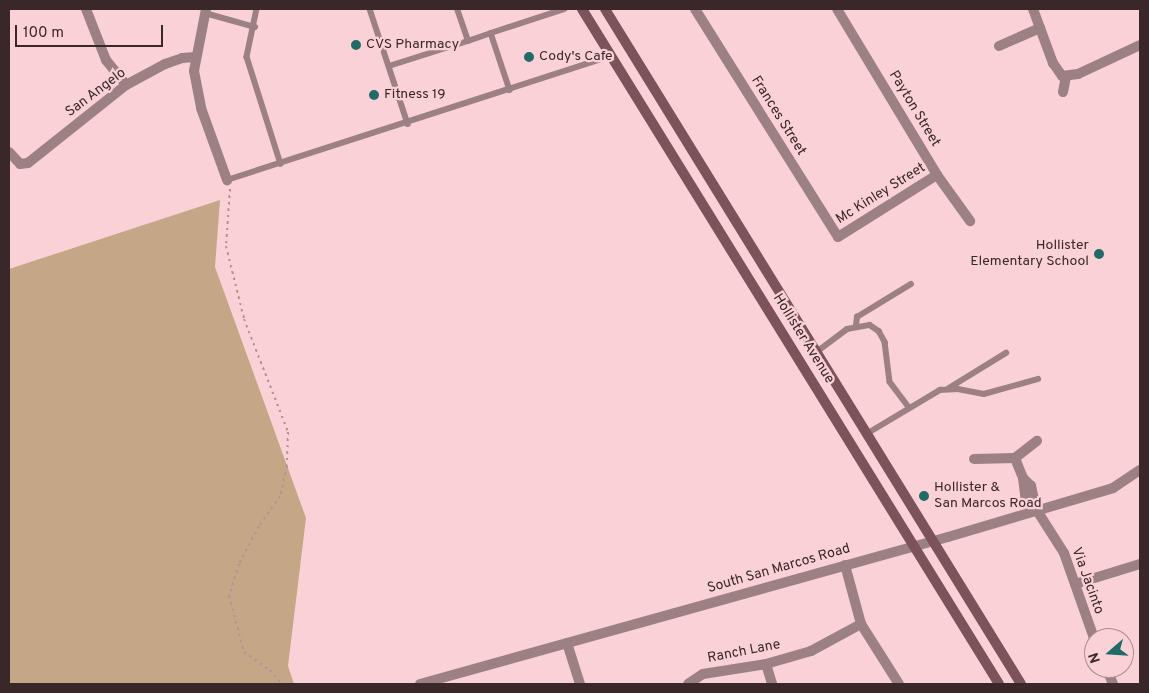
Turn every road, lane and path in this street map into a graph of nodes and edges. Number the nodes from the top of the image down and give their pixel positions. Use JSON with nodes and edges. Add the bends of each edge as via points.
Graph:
{"nodes":[{"id":1,"x":86,"y":9,"type":"edge"},
{"id":2,"x":258,"y":9,"type":"edge"},
{"id":3,"x":370,"y":9,"type":"edge"},
{"id":4,"x":457,"y":9,"type":"edge"},
{"id":5,"x":564,"y":9,"type":"edge"},
{"id":6,"x":582,"y":9,"type":"edge"},
{"id":7,"x":605,"y":9,"type":"edge"},
{"id":8,"x":695,"y":9,"type":"edge"},
{"id":9,"x":837,"y":9,"type":"edge"},
{"id":10,"x":1033,"y":9,"type":"edge"},
{"id":11,"x":206,"y":11,"type":"edge"},
{"id":12,"x":255,"y":28,"type":"junction"},
{"id":13,"x":1040,"y":28,"type":"junction"},
{"id":14,"x":492,"y":33,"type":"junction"},
{"id":15,"x":468,"y":41,"type":"junction"},
{"id":16,"x":1140,"y":45,"type":"edge"},
{"id":17,"x":999,"y":46,"type":"dead end"},
{"id":18,"x":611,"y":56,"type":"junction"},
{"id":19,"x":195,"y":57,"type":"junction"},
{"id":20,"x":389,"y":66,"type":"junction"},
{"id":21,"x":1064,"y":77,"type":"junction"},
{"id":22,"x":126,"y":85,"type":"junction"},
{"id":23,"x":510,"y":90,"type":"junction"},
{"id":24,"x":1063,"y":92,"type":"dead end"},
{"id":25,"x":408,"y":124,"type":"junction"},
{"id":26,"x":9,"y":152,"type":"edge"},
{"id":27,"x":281,"y":164,"type":"junction"},
{"id":28,"x":938,"y":175,"type":"junction"},
{"id":29,"x":227,"y":180,"type":"junction"},
{"id":30,"x":970,"y":221,"type":"dead end"},
{"id":31,"x":838,"y":237,"type":"joint"},
{"id":32,"x":911,"y":284,"type":"dead end"},
{"id":33,"x":856,"y":325,"type":"junction"},
{"id":34,"x":818,"y":351,"type":"junction"},
{"id":35,"x":1006,"y":353,"type":"dead end"},
{"id":36,"x":1038,"y":379,"type":"dead end"},
{"id":37,"x":949,"y":388,"type":"junction"},
{"id":38,"x":910,"y":407,"type":"junction"},
{"id":39,"x":868,"y":433,"type":"junction"},
{"id":40,"x":1037,"y":441,"type":"dead end"},
{"id":41,"x":1015,"y":458,"type":"junction"},
{"id":42,"x":974,"y":459,"type":"dead end"},
{"id":43,"x":1140,"y":470,"type":"edge"},
{"id":44,"x":1036,"y":509,"type":"junction"},
{"id":45,"x":933,"y":541,"type":"junction"},
{"id":46,"x":915,"y":546,"type":"junction"},
{"id":47,"x":1140,"y":564,"type":"edge"},
{"id":48,"x":845,"y":565,"type":"junction"},
{"id":49,"x":1075,"y":584,"type":"junction"},
{"id":50,"x":861,"y":624,"type":"junction"},
{"id":51,"x":1090,"y":628,"type":"edge"},
{"id":52,"x":567,"y":642,"type":"junction"},
{"id":53,"x":766,"y":664,"type":"junction"},
{"id":54,"x":282,"y":684,"type":"edge"},
{"id":55,"x":420,"y":684,"type":"edge"},
{"id":56,"x":580,"y":684,"type":"edge"},
{"id":57,"x":688,"y":684,"type":"edge"},
{"id":58,"x":772,"y":684,"type":"edge"},
{"id":59,"x":899,"y":684,"type":"edge"},
{"id":60,"x":999,"y":684,"type":"edge"},
{"id":61,"x":1021,"y":684,"type":"edge"}],
"edges":[{"from":1,"to":22,"type":"street","via":[[106,60]]},
{"from":2,"to":12,"type":"lane"},
{"from":3,"to":20,"type":"lane"},
{"from":4,"to":15,"type":"lane"},
{"from":5,"to":14,"type":"lane"},
{"from":6,"to":18,"type":"main road","name":"Hollister Avenue"},
{"from":7,"to":34,"type":"main road","name":"Hollister Avenue"},
{"from":8,"to":31,"type":"street","name":"Frances Street"},
{"from":9,"to":28,"type":"street","name":"Payton Street"},
{"from":10,"to":13,"type":"street"},
{"from":11,"to":12,"type":"lane"},
{"from":11,"to":19,"type":"street"},
{"from":12,"to":27,"type":"lane","via":[[247,57]]},
{"from":13,"to":17,"type":"street"},
{"from":13,"to":21,"type":"street","via":[[1053,63]]},
{"from":14,"to":15,"type":"lane"},
{"from":14,"to":23,"type":"lane"},
{"from":15,"to":20,"type":"lane"},
{"from":16,"to":21,"type":"street"},
{"from":18,"to":23,"type":"lane"},
{"from":18,"to":46,"type":"main road","name":"Hollister Avenue"},
{"from":19,"to":22,"type":"street","name":"San Angelo","via":[[164,64]]},
{"from":19,"to":29,"type":"street","via":[[194,71],[201,108]]},
{"from":20,"to":25,"type":"lane"},
{"from":21,"to":24,"type":"street"},
{"from":22,"to":26,"type":"street","name":"San Angelo","via":[[28,163],[20,164]]},
{"from":23,"to":25,"type":"lane"},
{"from":25,"to":27,"type":"lane"},
{"from":27,"to":29,"type":"lane"},
{"from":28,"to":30,"type":"street","name":"Payton Street"},
{"from":28,"to":31,"type":"street","name":"Mc Kinley Street"},
{"from":29,"to":54,"type":"path","via":[[232,195],[226,246],[244,319],[288,432],[287,466],[280,496],[239,564],[229,596],[244,652],[270,670]]},
{"from":32,"to":33,"type":"lane","via":[[857,317]]},
{"from":33,"to":34,"type":"lane"},
{"from":33,"to":38,"type":"lane","via":[[870,325],[879,331],[885,342],[886,374]]},
{"from":34,"to":39,"type":"main road","name":"Hollister Avenue"},
{"from":35,"to":37,"type":"lane"},
{"from":36,"to":37,"type":"lane","via":[[984,394]]},
{"from":37,"to":38,"type":"lane"},
{"from":38,"to":39,"type":"lane"},
{"from":39,"to":45,"type":"main road","name":"Hollister Avenue"},
{"from":40,"to":41,"type":"street"},
{"from":41,"to":42,"type":"street"},
{"from":41,"to":44,"type":"street","name":"Via Jacinto","via":[[1023,478],[1031,486]]},
{"from":43,"to":44,"type":"street","name":"South San Marcos Road","via":[[1113,488]]},
{"from":44,"to":45,"type":"street","name":"South San Marcos Road"},
{"from":44,"to":49,"type":"street","name":"Via Jacinto","via":[[1064,553]]},
{"from":45,"to":46,"type":"street","name":"South San Marcos Road"},
{"from":45,"to":61,"type":"main road","name":"Hollister Avenue"},
{"from":46,"to":48,"type":"street","name":"South San Marcos Road"},
{"from":46,"to":60,"type":"main road","name":"Hollister Avenue"},
{"from":47,"to":49,"type":"street"},
{"from":48,"to":50,"type":"street"},
{"from":48,"to":52,"type":"street","name":"South San Marcos Road"},
{"from":49,"to":51,"type":"street","name":"Via Jacinto"},
{"from":50,"to":53,"type":"street","name":"Ranch Lane","via":[[811,651]]},
{"from":50,"to":59,"type":"street"},
{"from":52,"to":55,"type":"street","name":"South San Marcos Road"},
{"from":52,"to":56,"type":"street"},
{"from":53,"to":57,"type":"street","name":"Ranch Lane","via":[[703,674]]},
{"from":53,"to":58,"type":"street"}]}
